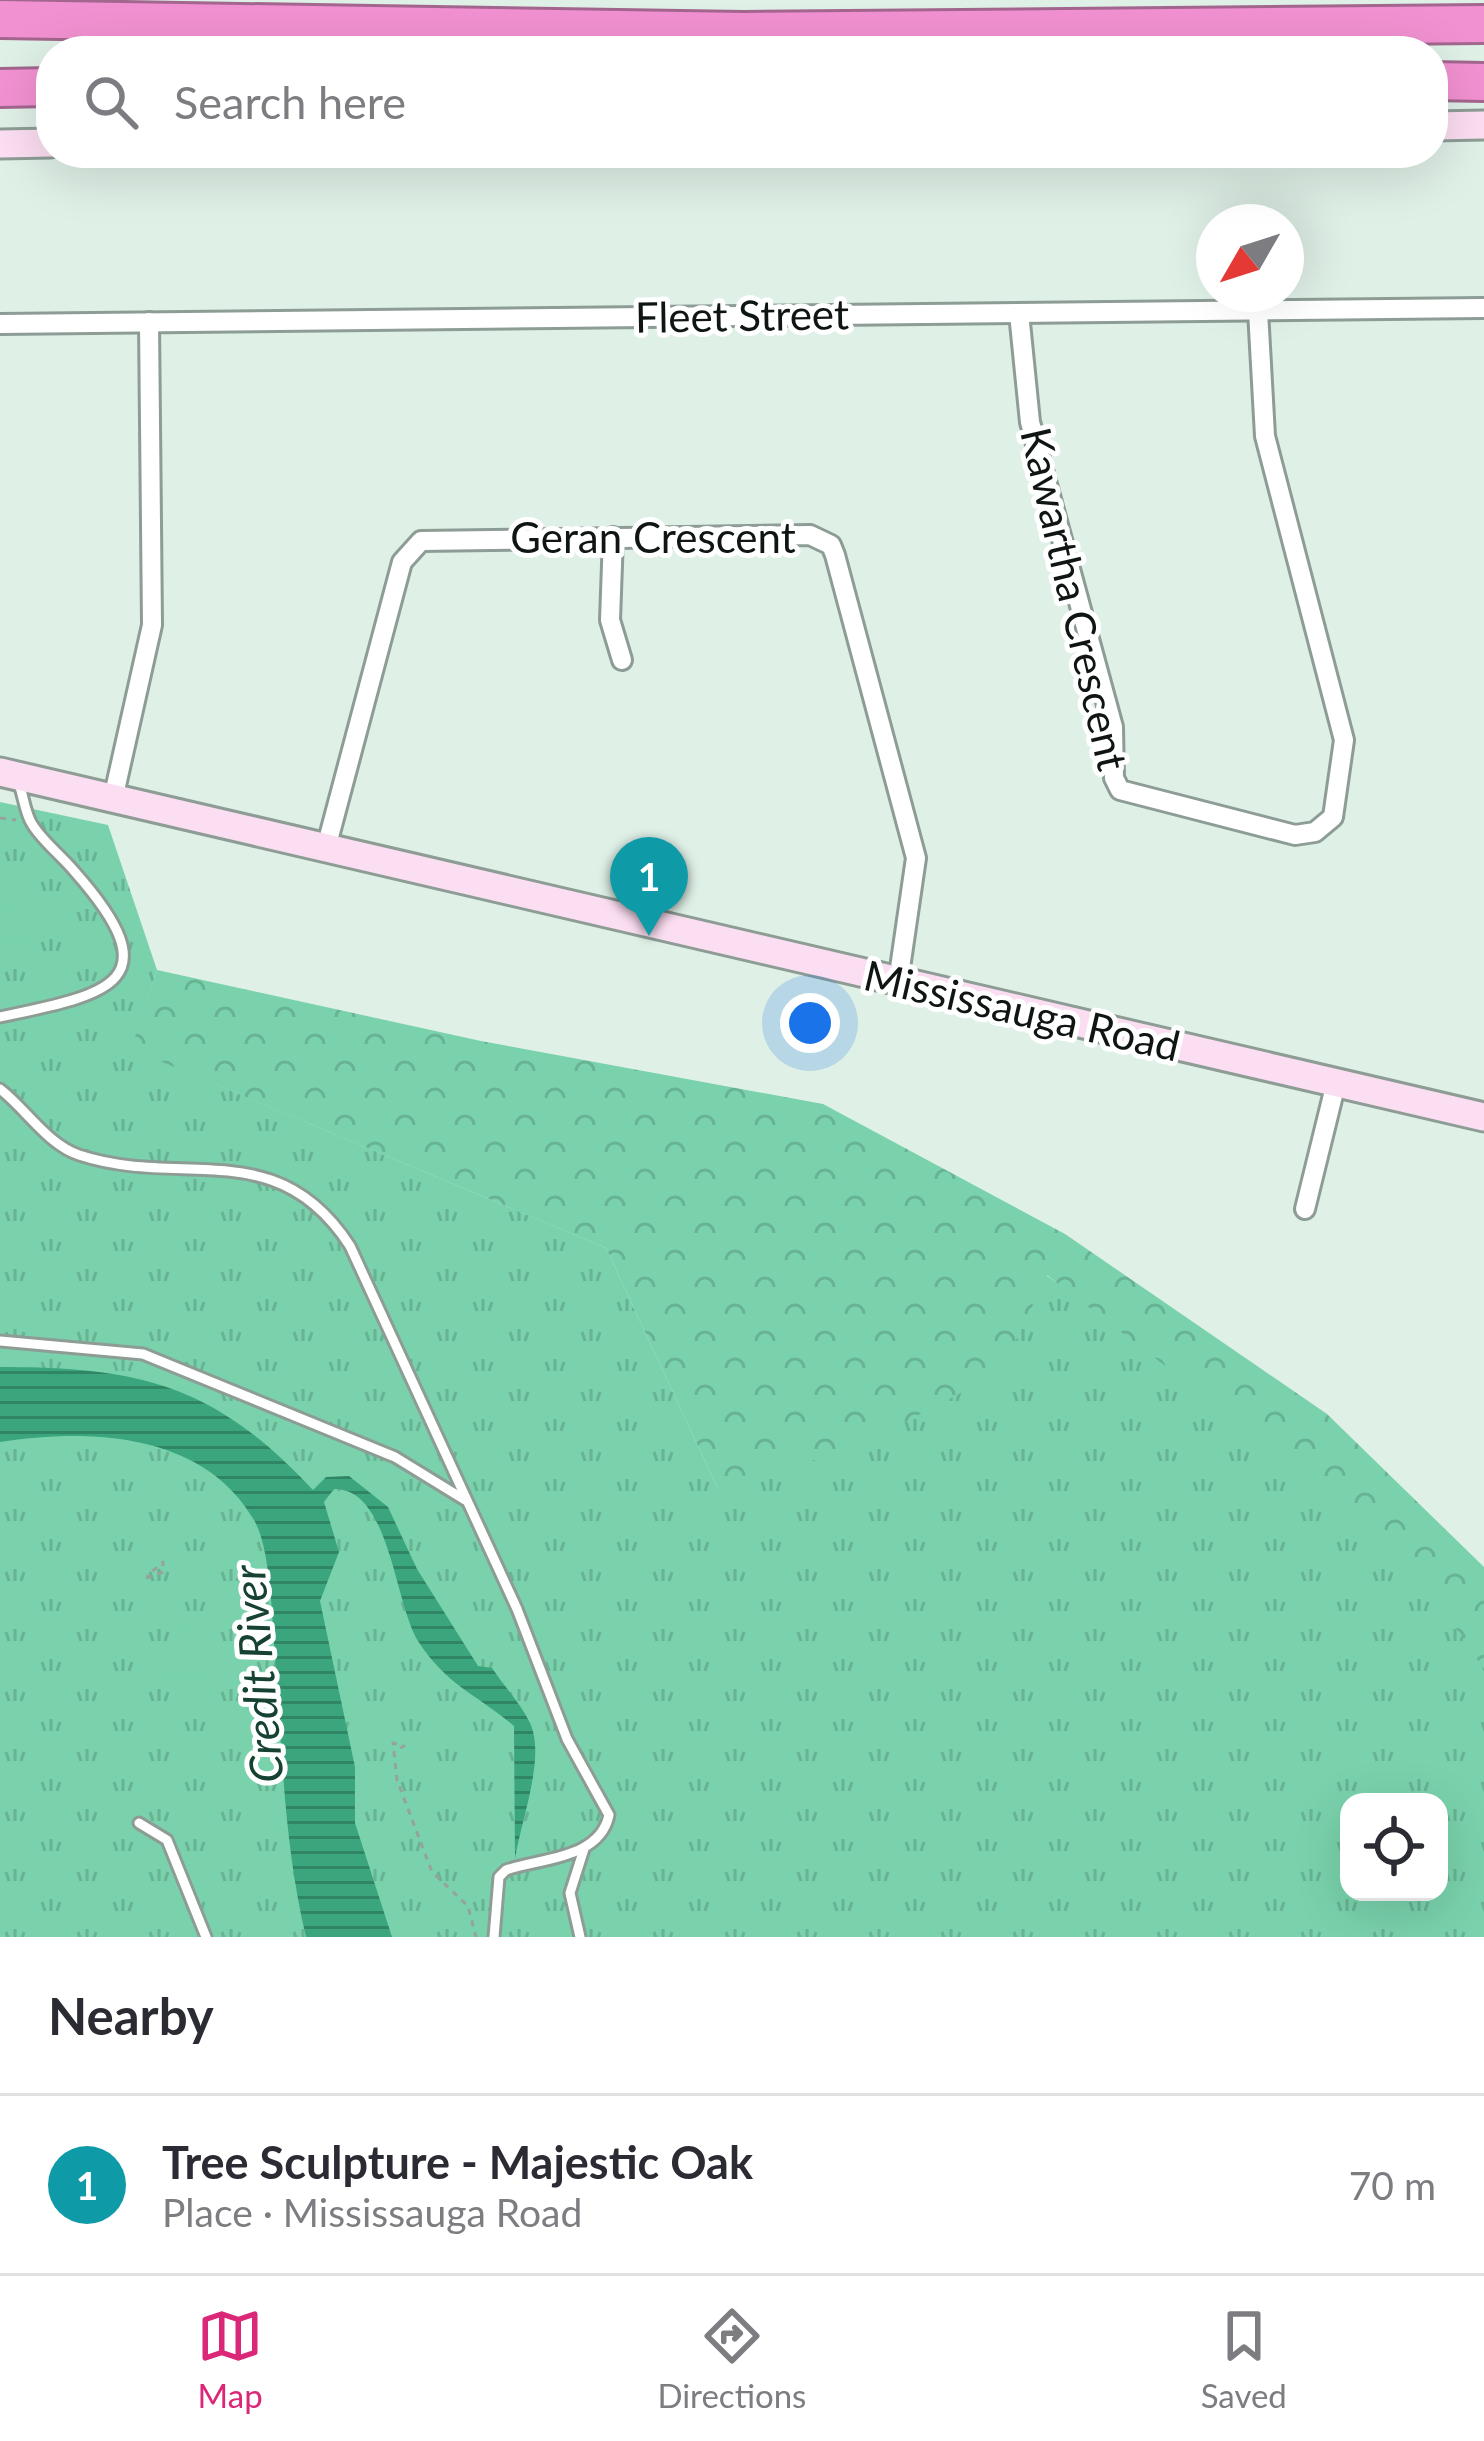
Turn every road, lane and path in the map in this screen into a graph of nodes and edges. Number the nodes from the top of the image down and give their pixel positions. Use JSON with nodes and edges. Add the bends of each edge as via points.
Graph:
{"nodes":[{"id":1,"x":0,"y":20,"type":"edge"},
{"id":2,"x":1484,"y":24,"type":"edge"},
{"id":3,"x":1448,"y":81,"type":"edge"},
{"id":4,"x":1484,"y":82,"type":"edge"},
{"id":5,"x":36,"y":87,"type":"edge"},
{"id":6,"x":0,"y":88,"type":"edge"},
{"id":7,"x":1484,"y":125,"type":"edge"},
{"id":8,"x":1448,"y":126,"type":"edge"},
{"id":9,"x":36,"y":143,"type":"edge"},
{"id":10,"x":0,"y":144,"type":"edge"},
{"id":11,"x":1484,"y":308,"type":"edge"},
{"id":12,"x":1304,"y":310,"type":"edge"},
{"id":13,"x":1196,"y":312,"type":"edge"},
{"id":14,"x":1258,"y":312,"type":"edge"},
{"id":15,"x":1019,"y":313,"type":"junction"},
{"id":16,"x":149,"y":322,"type":"junction"},
{"id":17,"x":0,"y":324,"type":"edge"},
{"id":18,"x":613,"y":536,"type":"junction"},
{"id":19,"x":622,"y":660,"type":"dead end"},
{"id":20,"x":8,"y":774,"type":"edge"},
{"id":21,"x":112,"y":799,"type":"junction"},
{"id":22,"x":326,"y":848,"type":"junction"},
{"id":23,"x":898,"y":982,"type":"junction"},
{"id":24,"x":0,"y":1016,"type":"edge"},
{"id":25,"x":1336,"y":1084,"type":"junction"},
{"id":26,"x":0,"y":1089,"type":"edge"},
{"id":27,"x":1484,"y":1117,"type":"edge"},
{"id":28,"x":1305,"y":1209,"type":"dead end"},
{"id":29,"x":0,"y":1341,"type":"edge"},
{"id":30,"x":465,"y":1500,"type":"junction"},
{"id":31,"x":400,"y":1748,"type":"dead end"},
{"id":32,"x":139,"y":1823,"type":"dead end"},
{"id":33,"x":584,"y":1849,"type":"junction"},
{"id":34,"x":582,"y":1934,"type":"edge"},
{"id":35,"x":206,"y":1937,"type":"edge"},
{"id":36,"x":476,"y":1937,"type":"edge"},
{"id":37,"x":494,"y":1937,"type":"edge"}],
"edges":[{"from":1,"to":2,"type":"highway","via":[[744,31]]},
{"from":3,"to":4,"type":"highway"},
{"from":5,"to":6,"type":"highway"},
{"from":7,"to":8,"type":"main road"},
{"from":9,"to":10,"type":"main road"},
{"from":11,"to":12,"type":"street","name":"Fleet Street"},
{"from":13,"to":15,"type":"street","name":"Fleet Street"},
{"from":14,"to":15,"type":"street","name":"Kawartha Crescent","via":[[1265,436],[1344,740],[1333,817],[1315,832],[1294,835],[1120,790],[1113,727],[1030,422]]},
{"from":15,"to":16,"type":"street","name":"Fleet Street"},
{"from":16,"to":17,"type":"street","name":"Fleet Street"},
{"from":16,"to":21,"type":"street","via":[[152,625]]},
{"from":18,"to":19,"type":"street","via":[[610,620]]},
{"from":18,"to":22,"type":"street","name":"Geran Crescent","via":[[436,539],[411,548]]},
{"from":18,"to":23,"type":"street","name":"Geran Crescent","via":[[810,535],[830,545],[916,858]]},
{"from":20,"to":21,"type":"main road","name":"Mississauga Road"},
{"from":20,"to":24,"type":"lane","via":[[29,821],[97,897],[127,952],[110,985]]},
{"from":21,"to":22,"type":"main road","name":"Mississauga Road"},
{"from":22,"to":23,"type":"main road","name":"Mississauga Road"},
{"from":23,"to":25,"type":"main road","name":"Mississauga Road"},
{"from":25,"to":27,"type":"main road","name":"Mississauga Road"},
{"from":25,"to":28,"type":"street"},
{"from":26,"to":30,"type":"lane","via":[[77,1154],[251,1172],[307,1196],[350,1246]]},
{"from":29,"to":30,"type":"lane","via":[[142,1354],[395,1457]]},
{"from":30,"to":33,"type":"lane","via":[[567,1739],[609,1815]]},
{"from":31,"to":36,"type":"path","via":[[393,1743],[397,1780],[432,1872],[467,1906]]},
{"from":32,"to":35,"type":"lane","via":[[167,1840]]},
{"from":33,"to":34,"type":"lane","via":[[570,1893]]},
{"from":33,"to":37,"type":"lane","via":[[506,1870]]}]}
